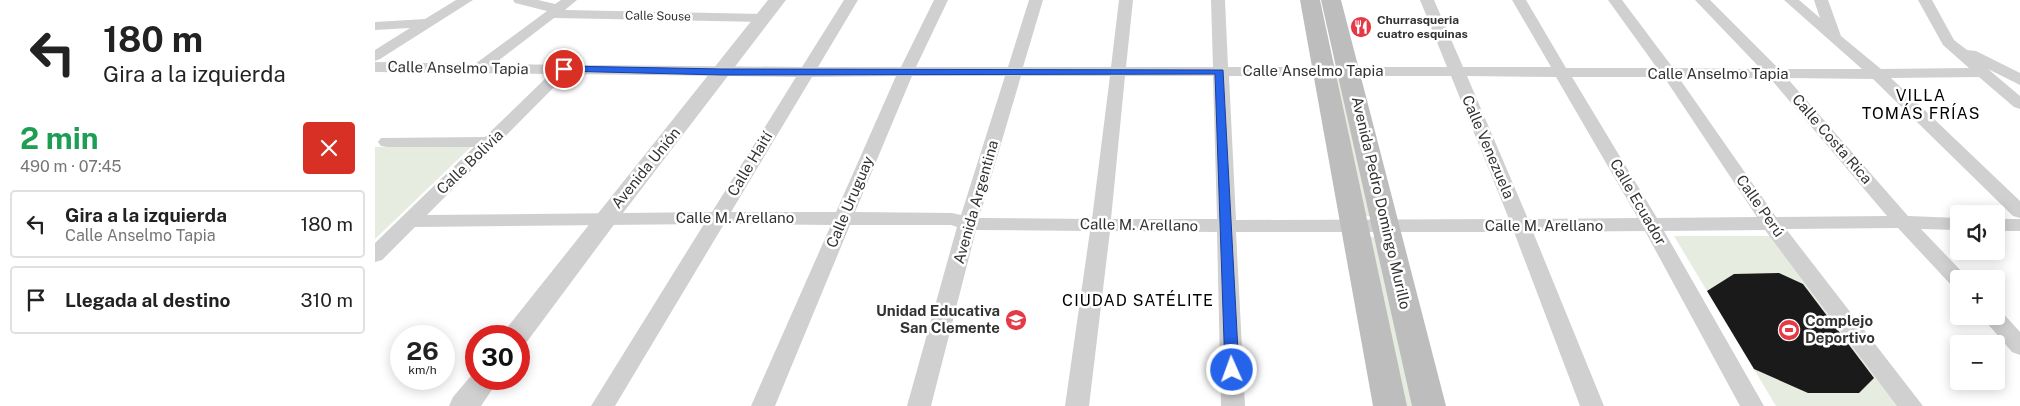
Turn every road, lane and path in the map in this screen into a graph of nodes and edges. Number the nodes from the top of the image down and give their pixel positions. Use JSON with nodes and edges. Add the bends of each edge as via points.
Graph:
{"nodes":[{"id":1,"x":465,"y":0,"type":"edge"},
{"id":2,"x":521,"y":0,"type":"edge"},
{"id":3,"x":570,"y":0,"type":"edge"},
{"id":4,"x":851,"y":0,"type":"edge"},
{"id":5,"x":941,"y":0,"type":"edge"},
{"id":6,"x":1036,"y":0,"type":"edge"},
{"id":7,"x":1126,"y":0,"type":"edge"},
{"id":8,"x":1218,"y":0,"type":"edge"},
{"id":9,"x":1310,"y":0,"type":"edge"},
{"id":10,"x":1331,"y":0,"type":"edge"},
{"id":11,"x":1427,"y":0,"type":"edge"},
{"id":12,"x":1519,"y":0,"type":"edge"},
{"id":13,"x":1615,"y":0,"type":"edge"},
{"id":14,"x":1702,"y":0,"type":"edge"},
{"id":15,"x":1791,"y":0,"type":"edge"},
{"id":16,"x":1821,"y":0,"type":"edge"},
{"id":17,"x":1925,"y":0,"type":"edge"},
{"id":18,"x":771,"y":9,"type":"edge"},
{"id":19,"x":555,"y":12,"type":"junction"},
{"id":20,"x":426,"y":23,"type":"junction"},
{"id":21,"x":375,"y":26,"type":"edge"},
{"id":22,"x":1835,"y":39,"type":"junction"},
{"id":23,"x":1948,"y":42,"type":"junction"},
{"id":24,"x":375,"y":56,"type":"edge"},
{"id":25,"x":375,"y":67,"type":"edge"},
{"id":26,"x":480,"y":67,"type":"junction"},
{"id":27,"x":564,"y":69,"type":"junction"},
{"id":28,"x":1117,"y":71,"type":"junction"},
{"id":29,"x":1337,"y":71,"type":"junction"},
{"id":30,"x":1455,"y":71,"type":"junction"},
{"id":31,"x":722,"y":72,"type":"junction"},
{"id":32,"x":806,"y":72,"type":"junction"},
{"id":33,"x":906,"y":72,"type":"junction"},
{"id":34,"x":1015,"y":72,"type":"junction"},
{"id":35,"x":1220,"y":72,"type":"junction"},
{"id":36,"x":1561,"y":72,"type":"junction"},
{"id":37,"x":1981,"y":72,"type":"junction"},
{"id":38,"x":1669,"y":74,"type":"junction"},
{"id":39,"x":1775,"y":74,"type":"junction"},
{"id":40,"x":1877,"y":74,"type":"junction"},
{"id":41,"x":2017,"y":76,"type":"edge"},
{"id":42,"x":2020,"y":104,"type":"edge"},
{"id":43,"x":387,"y":142,"type":"dead end"},
{"id":44,"x":492,"y":142,"type":"junction"},
{"id":45,"x":2020,"y":212,"type":"edge"},
{"id":46,"x":717,"y":218,"type":"junction"},
{"id":47,"x":843,"y":218,"type":"junction"},
{"id":48,"x":604,"y":220,"type":"junction"},
{"id":49,"x":409,"y":221,"type":"junction"},
{"id":50,"x":1903,"y":222,"type":"junction"},
{"id":51,"x":968,"y":224,"type":"junction"},
{"id":52,"x":1101,"y":224,"type":"junction"},
{"id":53,"x":1771,"y":224,"type":"junction"},
{"id":54,"x":1950,"y":224,"type":"edge"},
{"id":55,"x":2005,"y":225,"type":"edge"},
{"id":56,"x":2020,"y":225,"type":"edge"},
{"id":57,"x":1227,"y":226,"type":"junction"},
{"id":58,"x":1355,"y":226,"type":"junction"},
{"id":59,"x":1521,"y":226,"type":"junction"},
{"id":60,"x":1652,"y":226,"type":"junction"},
{"id":61,"x":1387,"y":227,"type":"junction"},
{"id":62,"x":375,"y":255,"type":"edge"},
{"id":63,"x":1950,"y":272,"type":"edge"},
{"id":64,"x":524,"y":325,"type":"edge"},
{"id":65,"x":2000,"y":325,"type":"edge"},
{"id":66,"x":2020,"y":346,"type":"edge"},
{"id":67,"x":475,"y":390,"type":"edge"},
{"id":68,"x":463,"y":406,"type":"edge"},
{"id":69,"x":603,"y":406,"type":"edge"},
{"id":70,"x":763,"y":406,"type":"edge"},
{"id":71,"x":919,"y":406,"type":"edge"},
{"id":72,"x":1077,"y":406,"type":"edge"},
{"id":73,"x":1233,"y":406,"type":"edge"},
{"id":74,"x":1390,"y":406,"type":"edge"},
{"id":75,"x":1429,"y":406,"type":"edge"},
{"id":76,"x":1592,"y":406,"type":"edge"},
{"id":77,"x":1752,"y":406,"type":"edge"},
{"id":78,"x":1911,"y":406,"type":"edge"}],
"edges":[{"from":1,"to":20,"type":"street"},
{"from":2,"to":19,"type":"street","name":"Calle Souse"},
{"from":3,"to":19,"type":"street"},
{"from":4,"to":32,"type":"street","name":"Calle Haití"},
{"from":5,"to":33,"type":"street","name":"Calle Uruguay"},
{"from":6,"to":34,"type":"street","name":"Avenida Argentina"},
{"from":7,"to":28,"type":"street"},
{"from":8,"to":35,"type":"street"},
{"from":9,"to":29,"type":"main road","name":"Avenida Pedro Domingo Murillo"},
{"from":10,"to":29,"type":"main road","name":"Avenida Pedro Domingo Murillo"},
{"from":11,"to":30,"type":"street","name":"Calle Venezuela"},
{"from":12,"to":36,"type":"street","name":"Calle Ecuador"},
{"from":13,"to":38,"type":"street","name":"Calle Perú"},
{"from":14,"to":39,"type":"street","name":"Calle Costa Rica"},
{"from":15,"to":22,"type":"street"},
{"from":16,"to":22,"type":"street"},
{"from":17,"to":23,"type":"street"},
{"from":18,"to":19,"type":"street","name":"Calle Souse"},
{"from":18,"to":31,"type":"street","name":"Avenida Unión"},
{"from":19,"to":26,"type":"street"},
{"from":20,"to":21,"type":"street"},
{"from":20,"to":24,"type":"street"},
{"from":22,"to":40,"type":"street"},
{"from":23,"to":37,"type":"street"},
{"from":23,"to":41,"type":"street"},
{"from":25,"to":26,"type":"street","name":"Calle Anselmo Tapia"},
{"from":26,"to":27,"type":"street","name":"Calle Anselmo Tapia"},
{"from":27,"to":31,"type":"street","name":"Calle Anselmo Tapia"},
{"from":27,"to":44,"type":"street","name":"Calle Bolivia"},
{"from":28,"to":34,"type":"street","name":"Calle Anselmo Tapia"},
{"from":28,"to":35,"type":"street","name":"Calle Anselmo Tapia"},
{"from":28,"to":52,"type":"street"},
{"from":29,"to":30,"type":"street","name":"Calle Anselmo Tapia"},
{"from":29,"to":35,"type":"street","name":"Calle Anselmo Tapia"},
{"from":29,"to":58,"type":"main road","name":"Avenida Pedro Domingo Murillo"},
{"from":29,"to":61,"type":"main road","name":"Avenida Pedro Domingo Murillo"},
{"from":30,"to":36,"type":"street","name":"Calle Anselmo Tapia"},
{"from":30,"to":59,"type":"street","name":"Calle Venezuela"},
{"from":31,"to":32,"type":"street","name":"Calle Anselmo Tapia"},
{"from":31,"to":48,"type":"street","name":"Avenida Unión"},
{"from":32,"to":33,"type":"street","name":"Calle Anselmo Tapia"},
{"from":32,"to":46,"type":"street","name":"Calle Haití"},
{"from":33,"to":34,"type":"street","name":"Calle Anselmo Tapia"},
{"from":33,"to":47,"type":"street","name":"Calle Uruguay"},
{"from":34,"to":51,"type":"street","name":"Avenida Argentina"},
{"from":35,"to":57,"type":"street"},
{"from":36,"to":38,"type":"street","name":"Calle Anselmo Tapia"},
{"from":36,"to":60,"type":"street","name":"Calle Ecuador"},
{"from":37,"to":40,"type":"street","name":"Calle Anselmo Tapia"},
{"from":37,"to":42,"type":"street"},
{"from":38,"to":39,"type":"street","name":"Calle Anselmo Tapia"},
{"from":38,"to":53,"type":"street","name":"Calle Perú"},
{"from":39,"to":40,"type":"street","name":"Calle Anselmo Tapia"},
{"from":39,"to":50,"type":"street","name":"Calle Costa Rica"},
{"from":40,"to":45,"type":"street"},
{"from":43,"to":44,"type":"street"},
{"from":44,"to":49,"type":"street","name":"Calle Bolivia"},
{"from":46,"to":47,"type":"street","name":"Calle M. Arellano"},
{"from":46,"to":48,"type":"street","name":"Calle M. Arellano"},
{"from":46,"to":69,"type":"street","name":"Calle Haití"},
{"from":47,"to":51,"type":"street","name":"Calle M. Arellano","via":[[952,218]]},
{"from":47,"to":70,"type":"street","name":"Calle Uruguay"},
{"from":48,"to":49,"type":"street","name":"Calle M. Arellano"},
{"from":48,"to":64,"type":"street","name":"Avenida Unión"},
{"from":49,"to":62,"type":"street","name":"Calle Bolivia"},
{"from":50,"to":53,"type":"street","name":"Calle M. Arellano"},
{"from":50,"to":54,"type":"street","name":"Calle M. Arellano"},
{"from":50,"to":63,"type":"street","name":"Calle Costa Rica"},
{"from":51,"to":52,"type":"street","name":"Calle M. Arellano"},
{"from":51,"to":71,"type":"street","name":"Avenida Argentina"},
{"from":52,"to":57,"type":"street","name":"Calle M. Arellano"},
{"from":52,"to":72,"type":"street"},
{"from":53,"to":60,"type":"street","name":"Calle M. Arellano"},
{"from":53,"to":78,"type":"street","name":"Calle Perú"},
{"from":55,"to":56,"type":"street"},
{"from":57,"to":58,"type":"street","name":"Calle M. Arellano"},
{"from":57,"to":73,"type":"street"},
{"from":58,"to":61,"type":"street","name":"Calle M. Arellano"},
{"from":58,"to":74,"type":"main road","name":"Avenida Pedro Domingo Murillo"},
{"from":59,"to":60,"type":"street","name":"Calle M. Arellano"},
{"from":59,"to":61,"type":"street","name":"Calle M. Arellano"},
{"from":59,"to":76,"type":"street","name":"Calle Venezuela"},
{"from":60,"to":77,"type":"street","name":"Calle Ecuador"},
{"from":61,"to":75,"type":"main road","name":"Avenida Pedro Domingo Murillo"},
{"from":65,"to":66,"type":"street"},
{"from":67,"to":68,"type":"street"}]}
